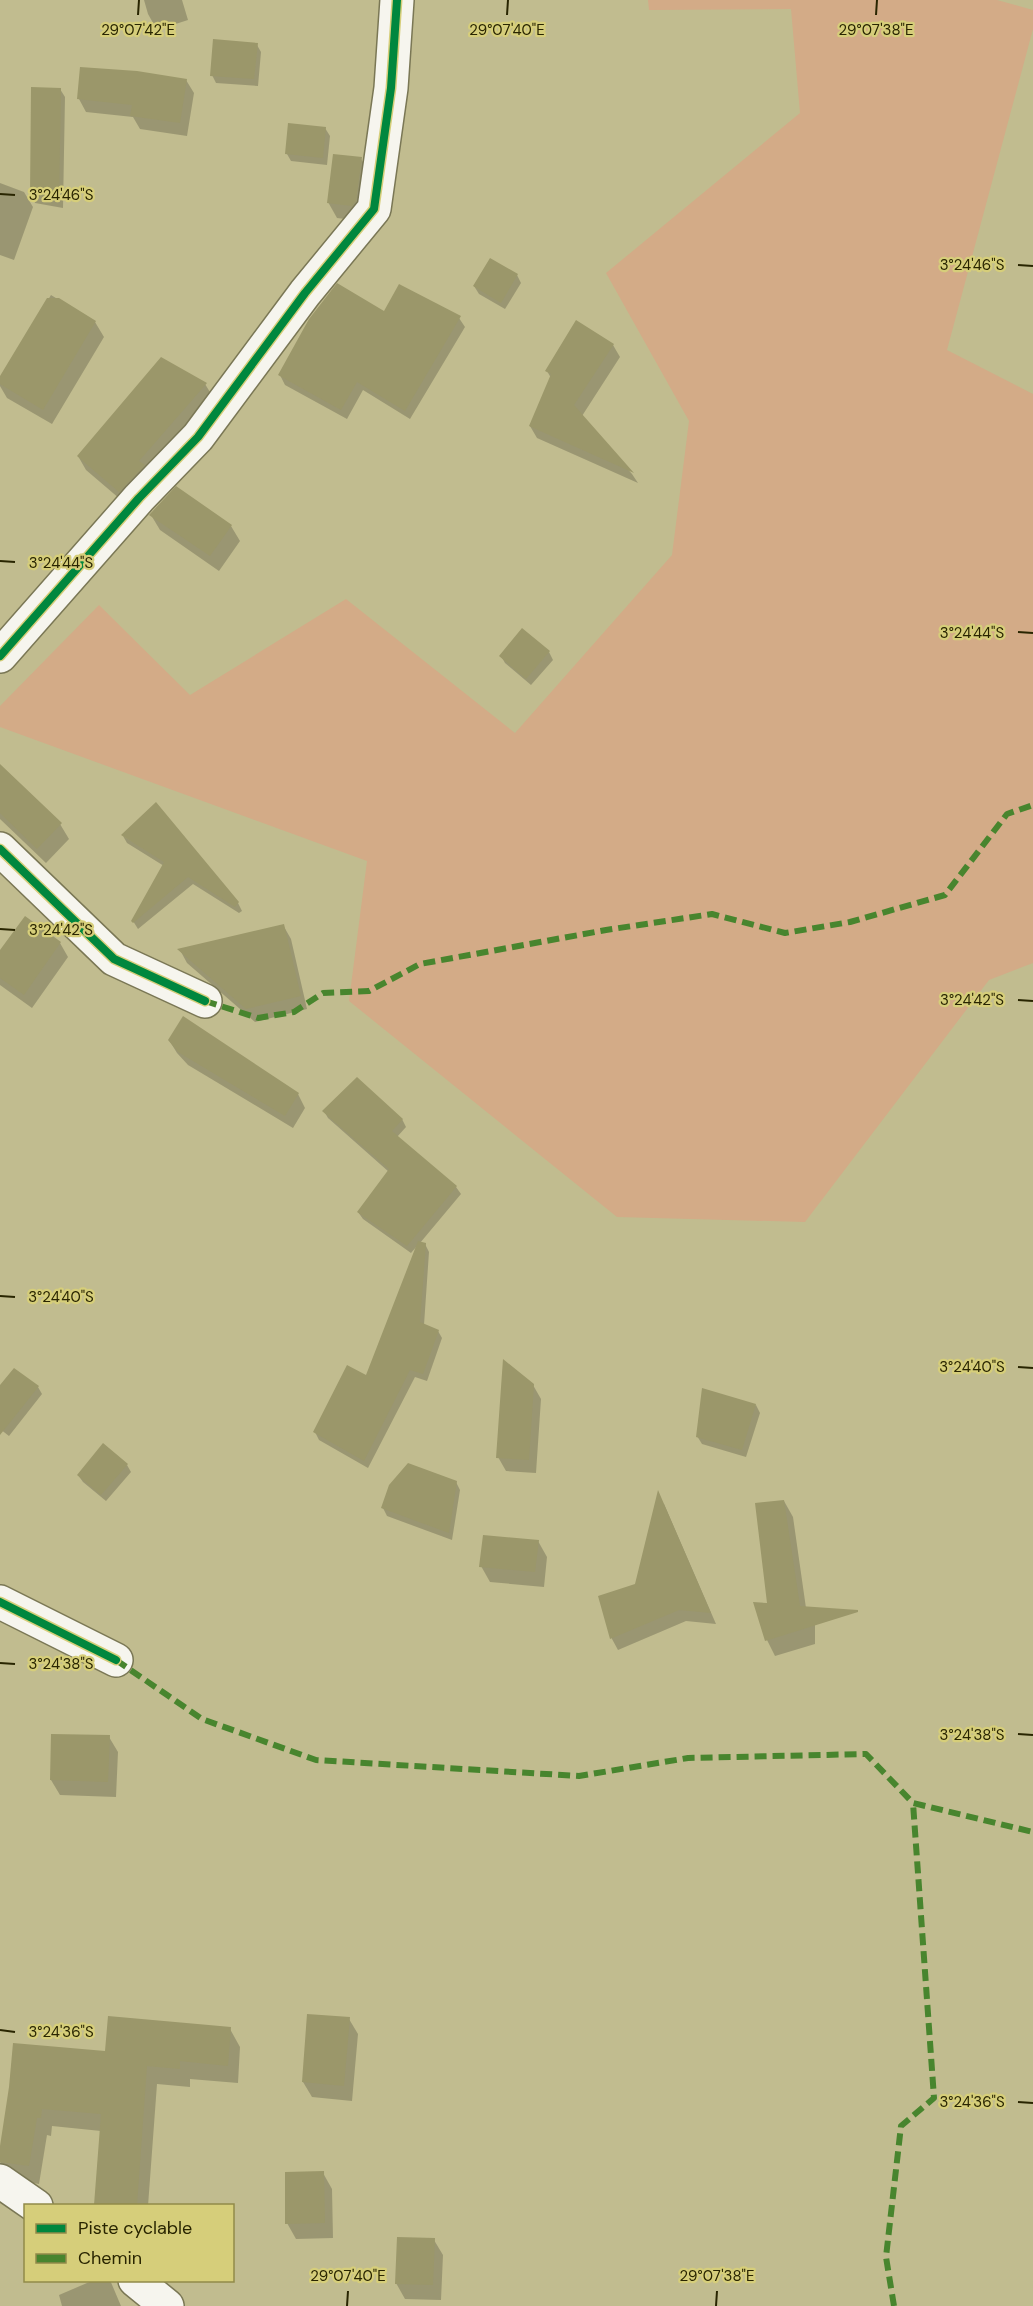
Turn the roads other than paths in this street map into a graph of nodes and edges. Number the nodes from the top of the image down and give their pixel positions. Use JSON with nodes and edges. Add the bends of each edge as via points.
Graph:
{"nodes":[{"id":1,"x":397,"y":0,"type":"edge"},
{"id":2,"x":0,"y":656,"type":"edge"},
{"id":3,"x":0,"y":849,"type":"edge"},
{"id":4,"x":205,"y":1002,"type":"dead end"},
{"id":5,"x":0,"y":1602,"type":"edge"},
{"id":6,"x":116,"y":1660,"type":"dead end"},
{"id":7,"x":0,"y":2181,"type":"edge"},
{"id":8,"x":34,"y":2204,"type":"edge"},
{"id":9,"x":137,"y":2282,"type":"edge"},
{"id":10,"x":167,"y":2306,"type":"edge"}],
"edges":[{"from":1,"to":2,"type":"street","via":[[391,88],[374,209],[305,293],[198,437]]},
{"from":3,"to":4,"type":"street","via":[[114,959]]},
{"from":5,"to":6,"type":"street"},
{"from":7,"to":8,"type":"street"},
{"from":9,"to":10,"type":"street"}]}
